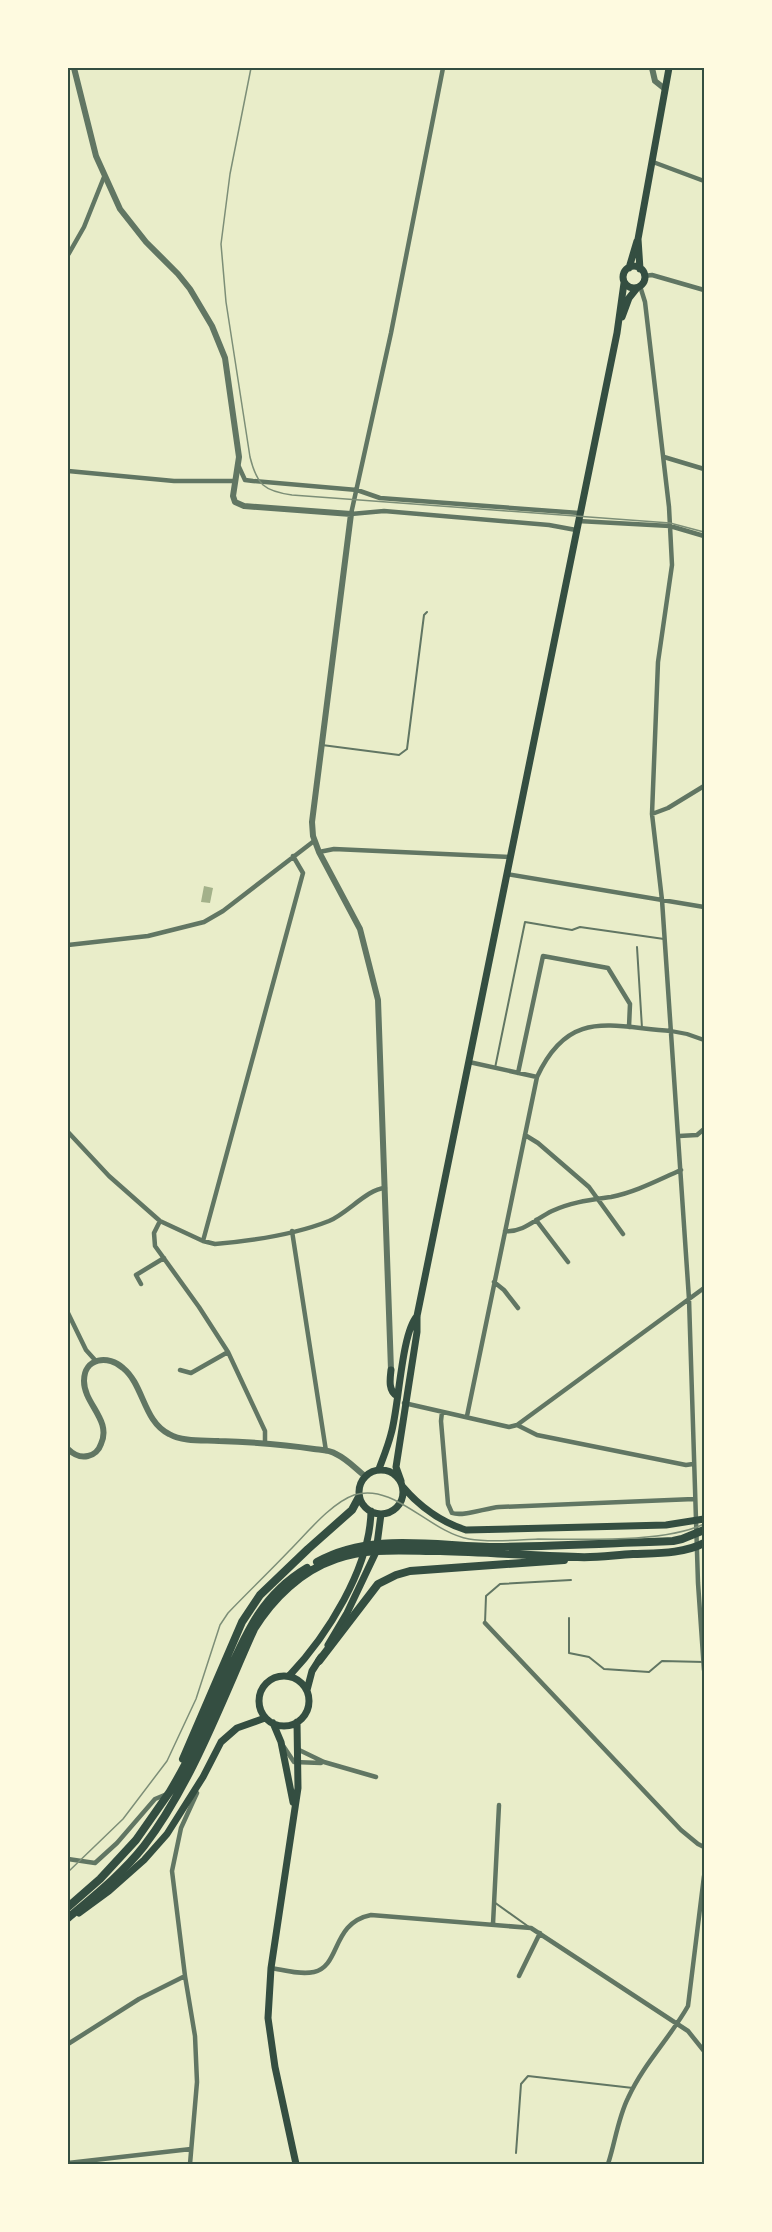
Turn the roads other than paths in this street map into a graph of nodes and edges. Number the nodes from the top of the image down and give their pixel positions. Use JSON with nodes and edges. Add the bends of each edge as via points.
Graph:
{"nodes":[{"id":1,"x":74,"y":68,"type":"edge"},
{"id":2,"x":443,"y":68,"type":"edge"},
{"id":3,"x":652,"y":68,"type":"edge"},
{"id":4,"x":667,"y":69,"type":"edge"},
{"id":5,"x":665,"y":89,"type":"junction"},
{"id":6,"x":652,"y":162,"type":"junction"},
{"id":7,"x":104,"y":177,"type":"junction"},
{"id":8,"x":705,"y":181,"type":"edge"},
{"id":9,"x":638,"y":239,"type":"junction"},
{"id":10,"x":68,"y":255,"type":"edge"},
{"id":11,"x":629,"y":268,"type":"junction"},
{"id":12,"x":642,"y":272,"type":"junction"},
{"id":13,"x":624,"y":283,"type":"junction"},
{"id":14,"x":638,"y":287,"type":"junction"},
{"id":15,"x":705,"y":290,"type":"edge"},
{"id":16,"x":617,"y":333,"type":"junction"},
{"id":17,"x":664,"y":457,"type":"junction"},
{"id":18,"x":239,"y":466,"type":"junction"},
{"id":19,"x":705,"y":469,"type":"edge"},
{"id":20,"x":68,"y":471,"type":"edge"},
{"id":21,"x":235,"y":481,"type":"junction"},
{"id":22,"x":357,"y":490,"type":"junction"},
{"id":23,"x":579,"y":513,"type":"junction"},
{"id":24,"x":351,"y":514,"type":"junction"},
{"id":25,"x":578,"y":521,"type":"junction"},
{"id":26,"x":670,"y":526,"type":"junction"},
{"id":27,"x":576,"y":530,"type":"junction"},
{"id":28,"x":705,"y":536,"type":"edge"},
{"id":29,"x":427,"y":612,"type":"dead end"},
{"id":30,"x":322,"y":745,"type":"junction"},
{"id":31,"x":705,"y":786,"type":"edge"},
{"id":32,"x":652,"y":814,"type":"junction"},
{"id":33,"x":314,"y":841,"type":"junction"},
{"id":34,"x":319,"y":852,"type":"junction"},
{"id":35,"x":293,"y":856,"type":"junction"},
{"id":36,"x":510,"y":857,"type":"junction"},
{"id":37,"x":507,"y":874,"type":"junction"},
{"id":38,"x":662,"y":900,"type":"junction"},
{"id":39,"x":705,"y":907,"type":"edge"},
{"id":40,"x":664,"y":939,"type":"junction"},
{"id":41,"x":68,"y":945,"type":"edge"},
{"id":42,"x":637,"y":947,"type":"dead end"},
{"id":43,"x":629,"y":1026,"type":"junction"},
{"id":44,"x":642,"y":1028,"type":"junction"},
{"id":45,"x":671,"y":1031,"type":"junction"},
{"id":46,"x":705,"y":1040,"type":"edge"},
{"id":47,"x":469,"y":1062,"type":"junction"},
{"id":48,"x":495,"y":1068,"type":"junction"},
{"id":49,"x":518,"y":1073,"type":"junction"},
{"id":50,"x":537,"y":1077,"type":"junction"},
{"id":51,"x":705,"y":1129,"type":"edge"},
{"id":52,"x":68,"y":1132,"type":"edge"},
{"id":53,"x":525,"y":1135,"type":"junction"},
{"id":54,"x":679,"y":1136,"type":"junction"},
{"id":55,"x":681,"y":1170,"type":"junction"},
{"id":56,"x":385,"y":1188,"type":"junction"},
{"id":57,"x":596,"y":1198,"type":"junction"},
{"id":58,"x":536,"y":1220,"type":"junction"},
{"id":59,"x":160,"y":1221,"type":"junction"},
{"id":60,"x":292,"y":1231,"type":"junction"},
{"id":61,"x":505,"y":1231,"type":"junction"},
{"id":62,"x":623,"y":1234,"type":"dead end"},
{"id":63,"x":203,"y":1241,"type":"junction"},
{"id":64,"x":164,"y":1258,"type":"junction"},
{"id":65,"x":568,"y":1262,"type":"dead end"},
{"id":66,"x":494,"y":1282,"type":"junction"},
{"id":67,"x":141,"y":1284,"type":"dead end"},
{"id":68,"x":705,"y":1288,"type":"edge"},
{"id":69,"x":689,"y":1299,"type":"junction"},
{"id":70,"x":518,"y":1308,"type":"dead end"},
{"id":71,"x":68,"y":1313,"type":"edge"},
{"id":72,"x":417,"y":1316,"type":"junction"},
{"id":73,"x":228,"y":1352,"type":"junction"},
{"id":74,"x":95,"y":1360,"type":"junction"},
{"id":75,"x":180,"y":1370,"type":"dead end"},
{"id":76,"x":391,"y":1370,"type":"joint"},
{"id":77,"x":402,"y":1372,"type":"junction"},
{"id":78,"x":397,"y":1396,"type":"junction"},
{"id":79,"x":404,"y":1403,"type":"junction"},
{"id":80,"x":442,"y":1412,"type":"junction"},
{"id":81,"x":467,"y":1416,"type":"junction"},
{"id":82,"x":517,"y":1425,"type":"junction"},
{"id":83,"x":265,"y":1443,"type":"junction"},
{"id":84,"x":68,"y":1449,"type":"edge"},
{"id":85,"x":326,"y":1451,"type":"junction"},
{"id":86,"x":693,"y":1464,"type":"junction"},
{"id":87,"x":379,"y":1469,"type":"junction"},
{"id":88,"x":365,"y":1476,"type":"junction"},
{"id":89,"x":402,"y":1484,"type":"junction"},
{"id":90,"x":359,"y":1497,"type":"junction"},
{"id":91,"x":694,"y":1499,"type":"junction"},
{"id":92,"x":371,"y":1511,"type":"junction"},
{"id":93,"x":381,"y":1514,"type":"junction"},
{"id":94,"x":705,"y":1519,"type":"edge"},
{"id":95,"x":695,"y":1521,"type":"junction"},
{"id":96,"x":701,"y":1532,"type":"edge"},
{"id":97,"x":701,"y":1545,"type":"edge"},
{"id":98,"x":385,"y":1547,"type":"junction"},
{"id":99,"x":352,"y":1551,"type":"junction"},
{"id":100,"x":579,"y":1557,"type":"junction"},
{"id":101,"x":571,"y":1580,"type":"dead end"},
{"id":102,"x":569,"y":1618,"type":"dead end"},
{"id":103,"x":702,"y":1618,"type":"edge"},
{"id":104,"x":485,"y":1623,"type":"joint"},
{"id":105,"x":319,"y":1661,"type":"junction"},
{"id":106,"x":704,"y":1662,"type":"edge"},
{"id":107,"x":705,"y":1670,"type":"edge"},
{"id":108,"x":289,"y":1676,"type":"junction"},
{"id":109,"x":307,"y":1690,"type":"junction"},
{"id":110,"x":265,"y":1718,"type":"junction"},
{"id":111,"x":297,"y":1722,"type":"junction"},
{"id":112,"x":273,"y":1723,"type":"junction"},
{"id":113,"x":281,"y":1742,"type":"junction"},
{"id":114,"x":297,"y":1749,"type":"junction"},
{"id":115,"x":324,"y":1762,"type":"junction"},
{"id":116,"x":298,"y":1763,"type":"junction"},
{"id":117,"x":203,"y":1777,"type":"junction"},
{"id":118,"x":376,"y":1777,"type":"dead end"},
{"id":119,"x":169,"y":1793,"type":"junction"},
{"id":120,"x":294,"y":1805,"type":"junction"},
{"id":121,"x":499,"y":1806,"type":"dead end"},
{"id":122,"x":705,"y":1847,"type":"edge"},
{"id":123,"x":68,"y":1859,"type":"edge"},
{"id":124,"x":705,"y":1876,"type":"edge"},
{"id":125,"x":494,"y":1902,"type":"junction"},
{"id":126,"x":68,"y":1907,"type":"edge"},
{"id":127,"x":68,"y":1920,"type":"edge"},
{"id":128,"x":492,"y":1924,"type":"junction"},
{"id":129,"x":531,"y":1929,"type":"junction"},
{"id":130,"x":540,"y":1933,"type":"junction"},
{"id":131,"x":271,"y":1968,"type":"junction"},
{"id":132,"x":185,"y":1976,"type":"junction"},
{"id":133,"x":519,"y":1976,"type":"dead end"},
{"id":134,"x":677,"y":2024,"type":"junction"},
{"id":135,"x":68,"y":2044,"type":"edge"},
{"id":136,"x":705,"y":2051,"type":"edge"},
{"id":137,"x":633,"y":2088,"type":"junction"},
{"id":138,"x":191,"y":2149,"type":"junction"},
{"id":139,"x":516,"y":2153,"type":"dead end"},
{"id":140,"x":68,"y":2163,"type":"edge"},
{"id":141,"x":190,"y":2164,"type":"edge"},
{"id":142,"x":296,"y":2164,"type":"edge"},
{"id":143,"x":608,"y":2164,"type":"edge"}],
"edges":[{"from":1,"to":7,"type":"street"},
{"from":2,"to":22,"type":"street"},
{"from":3,"to":5,"type":"street","via":[[655,81]]},
{"from":4,"to":5,"type":"main road"},
{"from":5,"to":6,"type":"main road"},
{"from":6,"to":8,"type":"street"},
{"from":6,"to":9,"type":"main road"},
{"from":7,"to":10,"type":"street"},
{"from":7,"to":18,"type":"street","via":[[120,209],[178,274],[212,326],[227,365]]},
{"from":9,"to":11,"type":"main road"},
{"from":9,"to":12,"type":"main road"},
{"from":11,"to":12,"type":"main road"},
{"from":11,"to":13,"type":"main road","via":[[623,276]]},
{"from":12,"to":14,"type":"main road"},
{"from":12,"to":15,"type":"street"},
{"from":13,"to":14,"type":"main road"},
{"from":13,"to":16,"type":"main road"},
{"from":14,"to":16,"type":"main road","via":[[626,305]]},
{"from":14,"to":17,"type":"street","via":[[645,302]]},
{"from":16,"to":23,"type":"main road"},
{"from":17,"to":19,"type":"street"},
{"from":17,"to":26,"type":"street"},
{"from":18,"to":21,"type":"street"},
{"from":18,"to":22,"type":"street","via":[[244,480]]},
{"from":20,"to":21,"type":"street","via":[[174,481]]},
{"from":21,"to":24,"type":"street","via":[[235,502],[244,506]]},
{"from":22,"to":23,"type":"street","via":[[381,498]]},
{"from":22,"to":24,"type":"street"},
{"from":23,"to":25,"type":"main road"},
{"from":24,"to":27,"type":"street","via":[[384,511]]},
{"from":24,"to":30,"type":"street"},
{"from":25,"to":26,"type":"street"},
{"from":25,"to":27,"type":"main road"},
{"from":26,"to":28,"type":"street"},
{"from":26,"to":32,"type":"street","via":[[672,566],[658,662]]},
{"from":27,"to":36,"type":"main road"},
{"from":29,"to":30,"type":"lane","via":[[407,749],[399,755]]},
{"from":30,"to":33,"type":"street","via":[[312,822]]},
{"from":31,"to":32,"type":"street"},
{"from":32,"to":38,"type":"street"},
{"from":33,"to":34,"type":"street"},
{"from":33,"to":35,"type":"street"},
{"from":34,"to":36,"type":"street","via":[[334,849]]},
{"from":34,"to":56,"type":"street","via":[[360,929],[378,1000]]},
{"from":35,"to":41,"type":"street","via":[[204,922],[148,936]]},
{"from":35,"to":63,"type":"street","via":[[303,873]]},
{"from":36,"to":37,"type":"main road"},
{"from":37,"to":38,"type":"street"},
{"from":37,"to":47,"type":"main road"},
{"from":38,"to":39,"type":"street"},
{"from":38,"to":40,"type":"street"},
{"from":40,"to":45,"type":"street"},
{"from":40,"to":48,"type":"lane","via":[[525,922]]},
{"from":42,"to":44,"type":"lane"},
{"from":43,"to":44,"type":"street"},
{"from":43,"to":49,"type":"street","via":[[630,1004],[608,968],[543,956]]},
{"from":43,"to":50,"type":"street","via":[[594,1026],[572,1034],[550,1053]]},
{"from":44,"to":45,"type":"street"},
{"from":45,"to":46,"type":"street"},
{"from":45,"to":54,"type":"street"},
{"from":47,"to":48,"type":"street"},
{"from":47,"to":72,"type":"main road"},
{"from":48,"to":49,"type":"street"},
{"from":49,"to":50,"type":"street"},
{"from":50,"to":53,"type":"street"},
{"from":51,"to":54,"type":"street","via":[[697,1135]]},
{"from":52,"to":59,"type":"street","via":[[109,1176]]},
{"from":53,"to":57,"type":"street","via":[[572,1171]]},
{"from":53,"to":61,"type":"street"},
{"from":54,"to":55,"type":"street"},
{"from":55,"to":57,"type":"street","via":[[637,1190]]},
{"from":55,"to":69,"type":"street"},
{"from":56,"to":60,"type":"street","via":[[374,1190],[329,1221]]},
{"from":56,"to":76,"type":"street"},
{"from":57,"to":58,"type":"street","via":[[565,1205]]},
{"from":57,"to":62,"type":"street"},
{"from":58,"to":61,"type":"street","via":[[512,1232]]},
{"from":58,"to":65,"type":"street"},
{"from":59,"to":63,"type":"street"},
{"from":59,"to":64,"type":"street","via":[[154,1240]]},
{"from":60,"to":63,"type":"street","via":[[233,1243]]},
{"from":60,"to":85,"type":"street"},
{"from":61,"to":66,"type":"street"},
{"from":64,"to":67,"type":"street","via":[[136,1275]]},
{"from":64,"to":73,"type":"street"},
{"from":66,"to":70,"type":"street"},
{"from":66,"to":81,"type":"street"},
{"from":68,"to":69,"type":"street"},
{"from":69,"to":82,"type":"street"},
{"from":69,"to":86,"type":"street"},
{"from":71,"to":74,"type":"street"},
{"from":72,"to":77,"type":"main road","via":[[412,1322]]},
{"from":72,"to":79,"type":"main road"},
{"from":73,"to":75,"type":"street","via":[[191,1373]]},
{"from":73,"to":83,"type":"street","via":[[265,1431]]},
{"from":74,"to":83,"type":"street","via":[[112,1360],[125,1369],[152,1418],[171,1435]]},
{"from":74,"to":84,"type":"street","via":[[84,1381],[104,1425],[102,1442],[88,1456],[78,1456]]},
{"from":76,"to":78,"type":"main road","via":[[392,1391]]},
{"from":77,"to":78,"type":"main road"},
{"from":77,"to":79,"type":"main road","via":[[400,1401]]},
{"from":78,"to":87,"type":"main road","via":[[391,1435]]},
{"from":79,"to":80,"type":"street"},
{"from":79,"to":89,"type":"main road","via":[[396,1467]]},
{"from":80,"to":81,"type":"street"},
{"from":80,"to":91,"type":"street","via":[[448,1504],[457,1515],[484,1508]]},
{"from":81,"to":82,"type":"street"},
{"from":82,"to":86,"type":"street","via":[[537,1435]]},
{"from":83,"to":85,"type":"street"},
{"from":85,"to":88,"type":"street","via":[[337,1454]]},
{"from":86,"to":91,"type":"street"},
{"from":87,"to":88,"type":"main road"},
{"from":87,"to":89,"type":"main road","via":[[392,1472]]},
{"from":88,"to":90,"type":"main road"},
{"from":89,"to":93,"type":"main road","via":[[404,1493],[398,1506]]},
{"from":89,"to":95,"type":"main road","via":[[434,1515],[466,1530]]},
{"from":90,"to":92,"type":"main road"},
{"from":90,"to":119,"type":"main road","via":[[352,1510],[260,1595],[242,1622]]},
{"from":91,"to":95,"type":"street"},
{"from":92,"to":93,"type":"main road"},
{"from":92,"to":108,"type":"main road","via":[[360,1564],[350,1586],[319,1638]]},
{"from":93,"to":105,"type":"main road","via":[[376,1552]]},
{"from":94,"to":95,"type":"main road"},
{"from":95,"to":96,"type":"street"},
{"from":96,"to":97,"type":"street"},
{"from":96,"to":98,"type":"main road","via":[[673,1541]]},
{"from":97,"to":100,"type":"main road","via":[[675,1552]]},
{"from":97,"to":103,"type":"street"},
{"from":98,"to":99,"type":"main road"},
{"from":98,"to":100,"type":"main road"},
{"from":99,"to":119,"type":"main road","via":[[334,1553],[272,1594],[250,1624],[198,1740]]},
{"from":99,"to":127,"type":"main road","via":[[299,1579],[264,1613],[177,1797],[124,1869]]},
{"from":100,"to":105,"type":"main road","via":[[410,1570],[396,1575],[378,1584],[368,1595]]},
{"from":101,"to":104,"type":"lane","via":[[500,1584],[486,1596]]},
{"from":102,"to":106,"type":"lane","via":[[569,1653],[589,1657],[604,1669],[649,1672],[662,1661]]},
{"from":103,"to":106,"type":"street"},
{"from":104,"to":122,"type":"street","via":[[681,1830]]},
{"from":105,"to":109,"type":"main road"},
{"from":106,"to":107,"type":"street"},
{"from":108,"to":109,"type":"main road"},
{"from":108,"to":110,"type":"main road","via":[[275,1677],[261,1690],[259,1705]]},
{"from":109,"to":111,"type":"main road","via":[[307,1711]]},
{"from":110,"to":112,"type":"main road"},
{"from":110,"to":117,"type":"main road","via":[[237,1728],[221,1742]]},
{"from":111,"to":112,"type":"main road"},
{"from":111,"to":114,"type":"main road"},
{"from":112,"to":113,"type":"main road"},
{"from":113,"to":116,"type":"street","via":[[290,1759]]},
{"from":113,"to":120,"type":"main road"},
{"from":114,"to":115,"type":"street"},
{"from":114,"to":116,"type":"main road"},
{"from":115,"to":116,"type":"street"},
{"from":115,"to":118,"type":"street"},
{"from":116,"to":120,"type":"main road"},
{"from":117,"to":127,"type":"main road","via":[[167,1834],[144,1860],[110,1891]]},
{"from":117,"to":132,"type":"street","via":[[181,1828],[172,1871]]},
{"from":119,"to":123,"type":"street","via":[[155,1799],[95,1863]]},
{"from":119,"to":126,"type":"main road","via":[[136,1840],[100,1880]]},
{"from":120,"to":131,"type":"main road"},
{"from":121,"to":125,"type":"street"},
{"from":124,"to":134,"type":"street","via":[[688,2006]]},
{"from":125,"to":128,"type":"street"},
{"from":125,"to":129,"type":"lane"},
{"from":128,"to":129,"type":"street"},
{"from":128,"to":131,"type":"street","via":[[370,1915],[344,1930],[333,1956],[322,1969],[304,1973]]},
{"from":129,"to":130,"type":"street"},
{"from":130,"to":133,"type":"street"},
{"from":130,"to":134,"type":"street"},
{"from":131,"to":142,"type":"main road","via":[[268,2018]]},
{"from":132,"to":135,"type":"street","via":[[139,1999]]},
{"from":132,"to":138,"type":"street","via":[[195,2036],[197,2082]]},
{"from":134,"to":136,"type":"street"},
{"from":134,"to":137,"type":"street"},
{"from":137,"to":139,"type":"lane","via":[[528,2076],[521,2084]]},
{"from":137,"to":143,"type":"street"},
{"from":138,"to":140,"type":"street"},
{"from":138,"to":141,"type":"street"}]}
